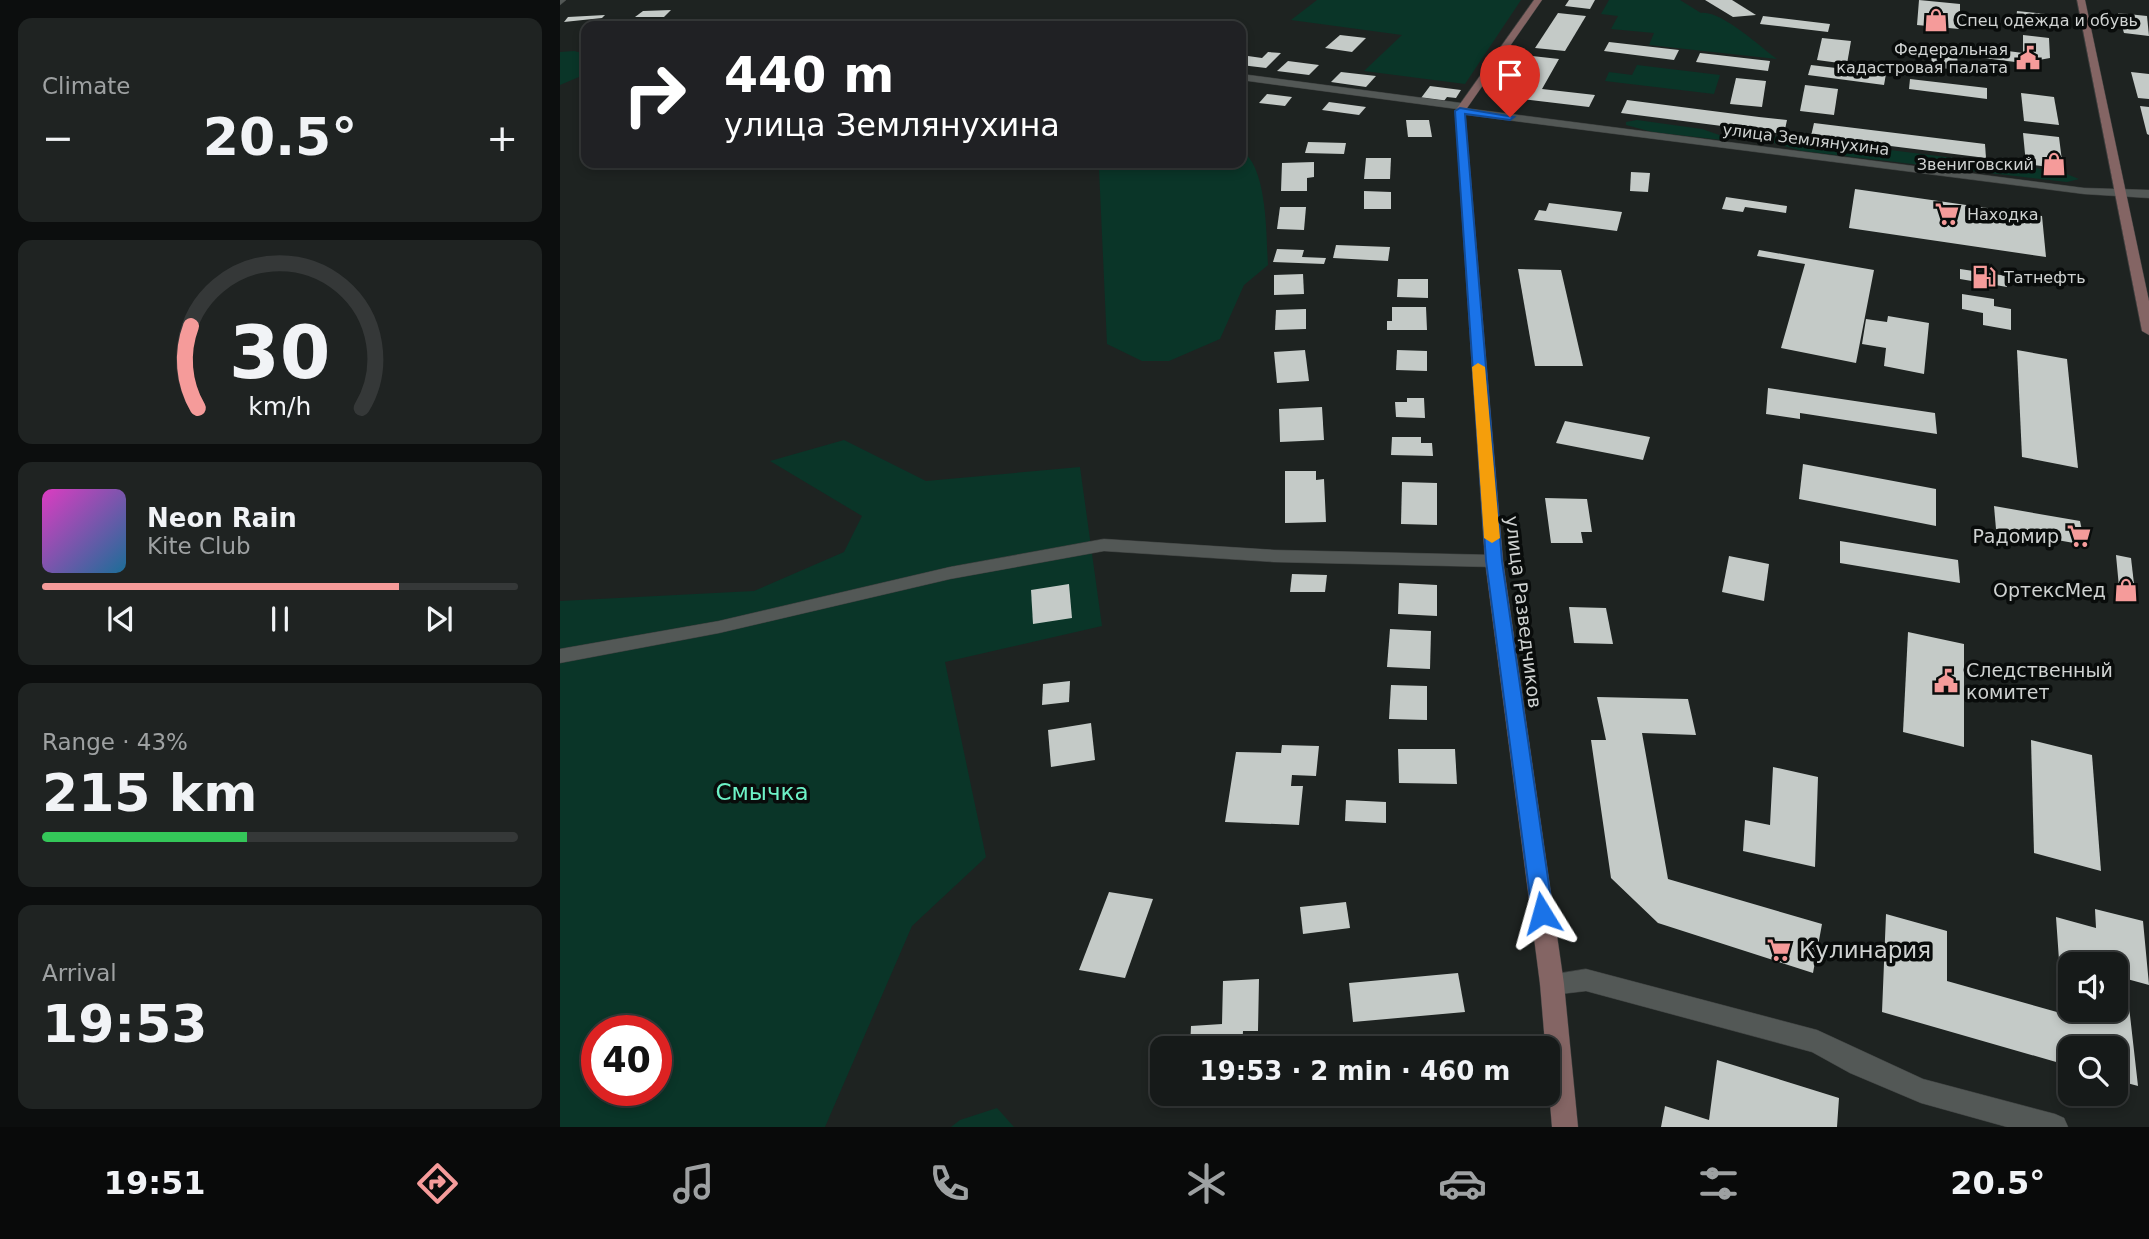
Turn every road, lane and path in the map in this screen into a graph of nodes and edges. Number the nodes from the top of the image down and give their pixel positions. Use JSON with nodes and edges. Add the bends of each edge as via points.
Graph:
{"nodes":[{"id":1,"x":1538,"y":0,"type":"edge"},
{"id":2,"x":2081,"y":0,"type":"edge"},
{"id":3,"x":1246,"y":79,"type":"edge"},
{"id":4,"x":1461,"y":108,"type":"junction"},
{"id":5,"x":2119,"y":193,"type":"junction"},
{"id":6,"x":2149,"y":194,"type":"edge"},
{"id":7,"x":2149,"y":331,"type":"edge"},
{"id":8,"x":1494,"y":561,"type":"junction"},
{"id":9,"x":560,"y":656,"type":"edge"},
{"id":10,"x":1552,"y":984,"type":"junction"},
{"id":11,"x":1565,"y":1127,"type":"edge"},
{"id":12,"x":2055,"y":1127,"type":"edge"}],
"edges":[{"from":1,"to":4,"type":"street"},
{"from":2,"to":5,"type":"street"},
{"from":3,"to":4,"type":"street","name":"улица Землянухина"},
{"from":4,"to":5,"type":"street","name":"улица Землянухина"},
{"from":4,"to":8,"type":"street","name":"улица Разведчиков"},
{"from":5,"to":6,"type":"street","name":"улица Землянухина"},
{"from":5,"to":7,"type":"street"},
{"from":8,"to":9,"type":"street","via":[[1274,556],[1104,545]]},
{"from":8,"to":10,"type":"street","name":"улица Разведчиков"},
{"from":10,"to":11,"type":"street","name":"улица Разведчиков"},
{"from":10,"to":12,"type":"street","via":[[1586,980],[1817,1042],[1921,1091]]}]}
